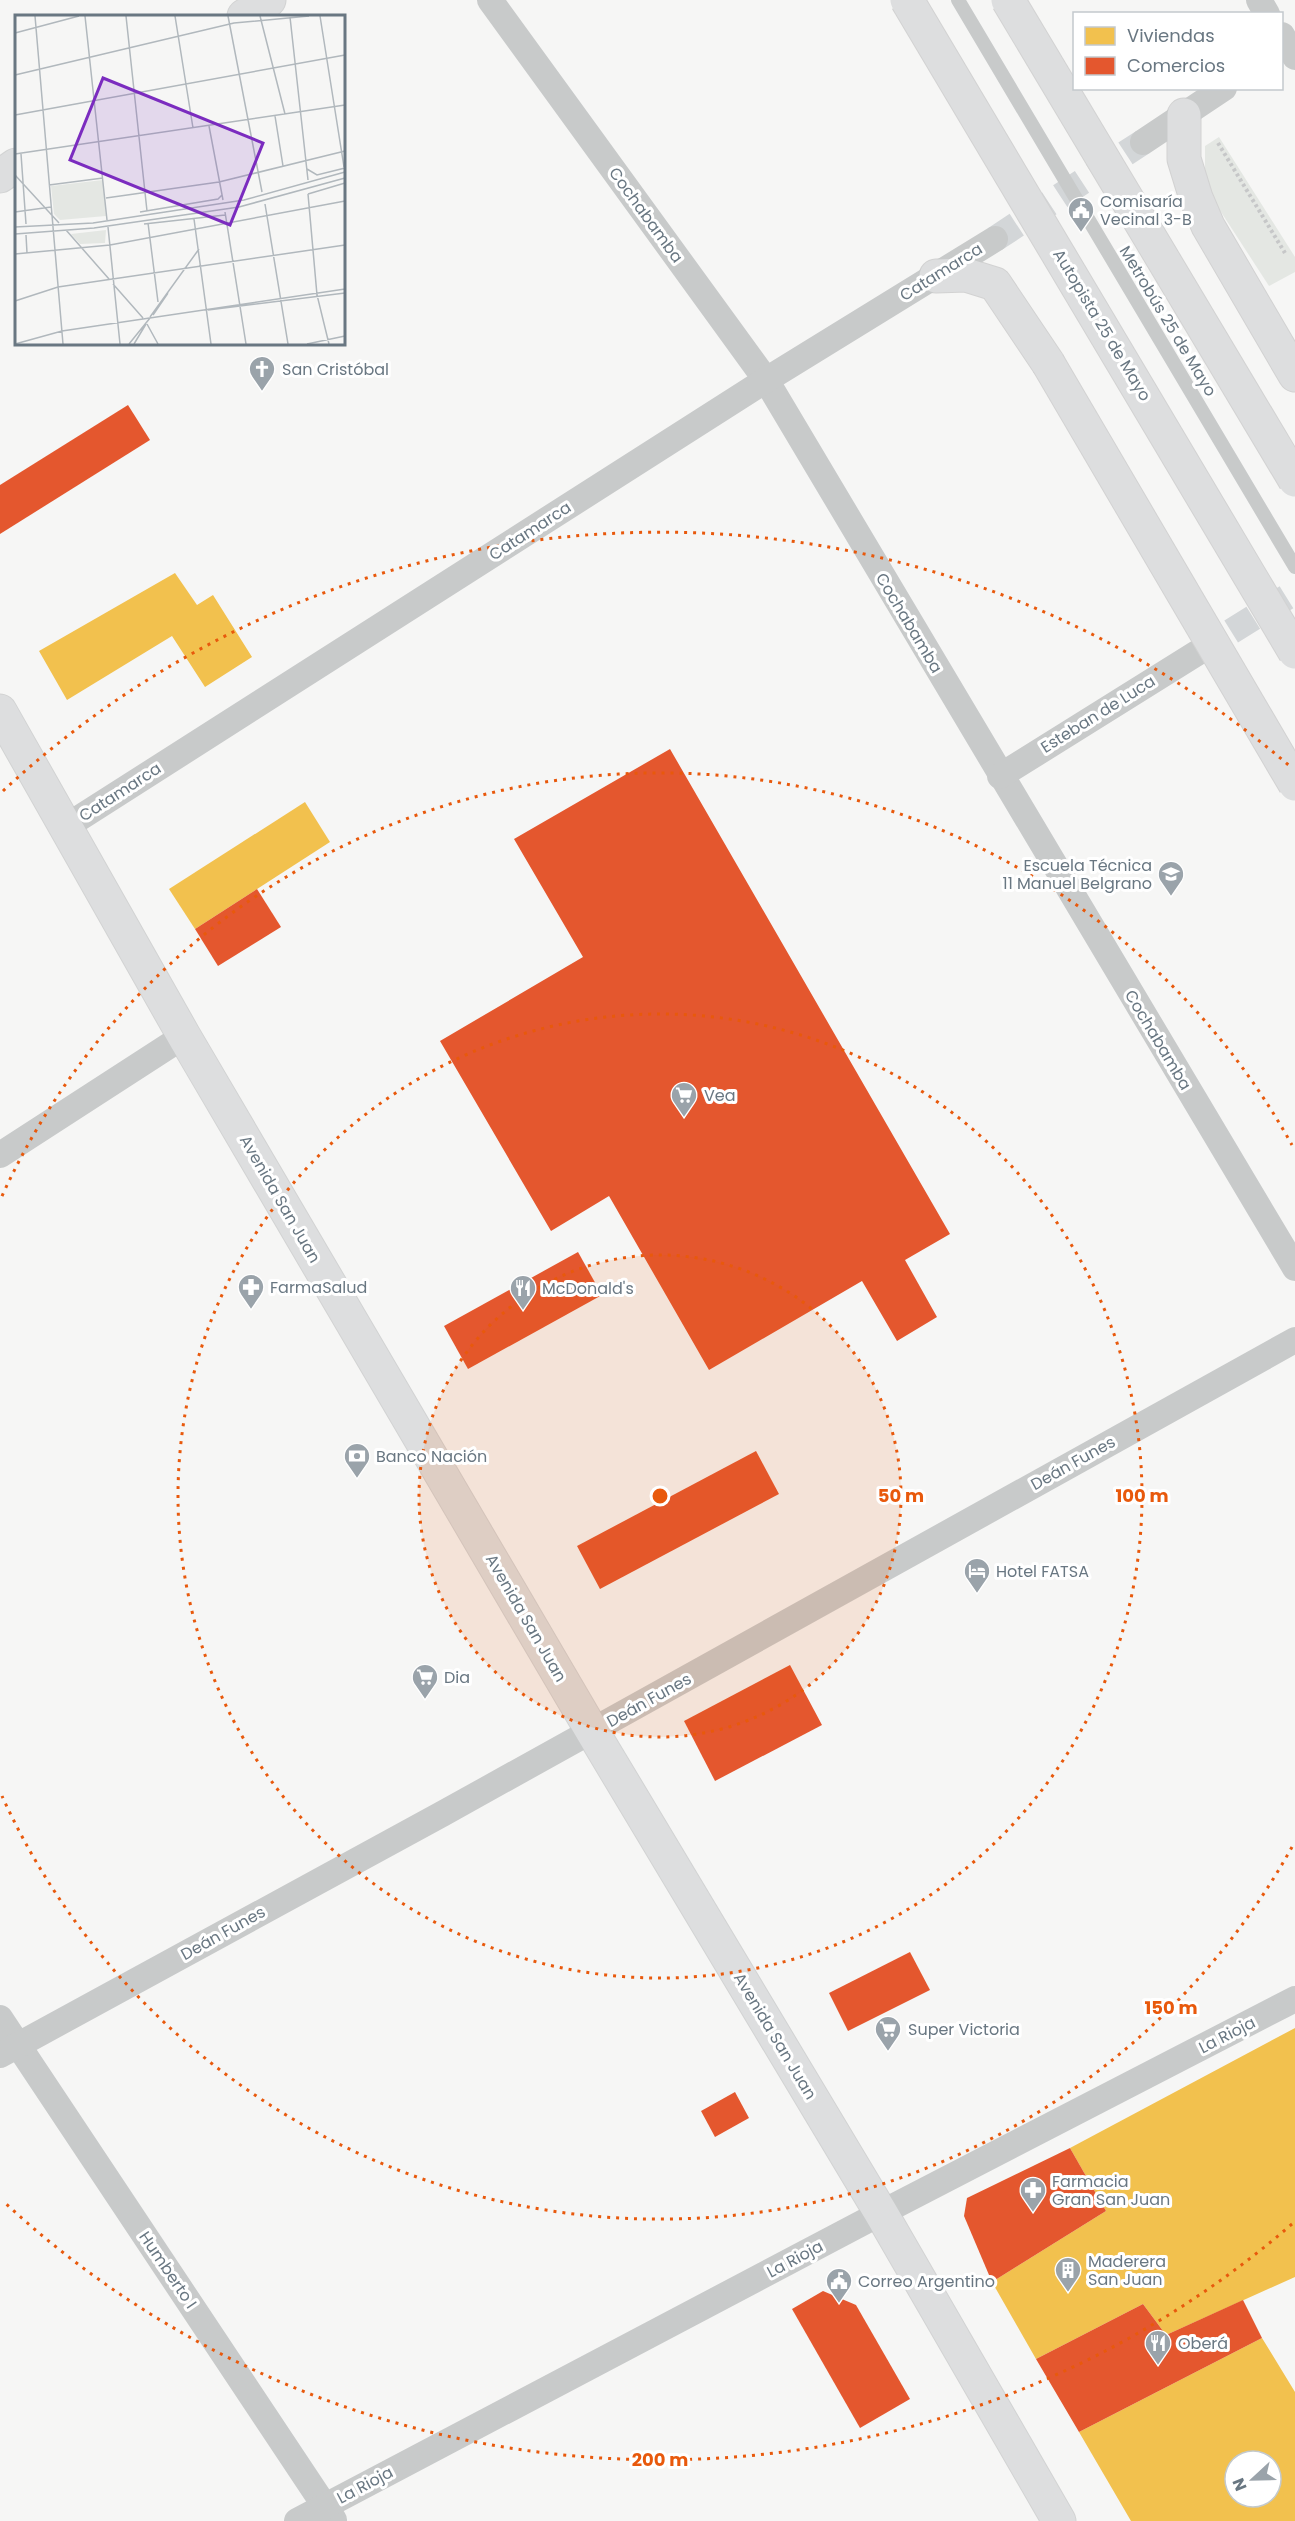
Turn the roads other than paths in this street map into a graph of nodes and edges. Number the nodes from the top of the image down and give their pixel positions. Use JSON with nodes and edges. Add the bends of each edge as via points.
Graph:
{"nodes":[{"id":1,"x":269,"y":0,"type":"edge"},
{"id":2,"x":490,"y":0,"type":"edge"},
{"id":3,"x":907,"y":0,"type":"edge"},
{"id":4,"x":958,"y":0,"type":"edge"},
{"id":5,"x":1008,"y":0,"type":"edge"},
{"id":6,"x":246,"y":15,"type":"edge"},
{"id":7,"x":1221,"y":90,"type":"edge"},
{"id":8,"x":1190,"y":111,"type":"junction"},
{"id":9,"x":1143,"y":142,"type":"tunnel mouth"},
{"id":10,"x":15,"y":166,"type":"edge"},
{"id":11,"x":0,"y":176,"type":"edge"},
{"id":12,"x":995,"y":239,"type":"tunnel mouth"},
{"id":13,"x":936,"y":276,"type":"junction"},
{"id":14,"x":1292,"y":370,"type":"edge"},
{"id":15,"x":766,"y":380,"type":"junction"},
{"id":16,"x":1295,"y":480,"type":"edge"},
{"id":17,"x":1295,"y":567,"type":"edge"},
{"id":18,"x":1295,"y":652,"type":"edge"},
{"id":19,"x":1197,"y":653,"type":"tunnel mouth"},
{"id":20,"x":0,"y":711,"type":"edge"},
{"id":21,"x":1000,"y":776,"type":"junction"},
{"id":22,"x":1295,"y":784,"type":"edge"},
{"id":23,"x":67,"y":826,"type":"junction"},
{"id":24,"x":184,"y":1036,"type":"junction"},
{"id":25,"x":0,"y":1155,"type":"edge"},
{"id":26,"x":1295,"y":1268,"type":"edge"},
{"id":27,"x":1295,"y":1340,"type":"edge"},
{"id":28,"x":592,"y":1731,"type":"junction"},
{"id":29,"x":1295,"y":1999,"type":"edge"},
{"id":30,"x":0,"y":2019,"type":"edge"},
{"id":31,"x":8,"y":2050,"type":"edge"},
{"id":32,"x":881,"y":2213,"type":"junction"},
{"id":33,"x":330,"y":2514,"type":"edge"},
{"id":34,"x":297,"y":2521,"type":"edge"},
{"id":35,"x":1059,"y":2521,"type":"edge"}],
"edges":[{"from":1,"to":6,"type":"main road"},
{"from":2,"to":15,"type":"street","name":"Cochabamba"},
{"from":3,"to":18,"type":"main road","name":"Autopista 25 de Mayo","bridge":true},
{"from":4,"to":17,"type":"lane","name":"Metrobús 25 de Mayo","bridge":true},
{"from":5,"to":16,"type":"main road","bridge":true},
{"from":7,"to":8,"type":"street"},
{"from":8,"to":9,"type":"street"},
{"from":8,"to":14,"type":"main road","via":[[1184,159],[1196,198],[1208,226]]},
{"from":10,"to":11,"type":"main road"},
{"from":12,"to":13,"type":"street","name":"Catamarca"},
{"from":13,"to":15,"type":"street","name":"Catamarca"},
{"from":13,"to":22,"type":"main road","bridge":true,"via":[[966,275],[995,284],[1048,363]]},
{"from":15,"to":21,"type":"street","name":"Cochabamba"},
{"from":15,"to":23,"type":"street","name":"Catamarca"},
{"from":19,"to":21,"type":"street","name":"Esteban de Luca"},
{"from":20,"to":23,"type":"main road","name":"Avenida San Juan"},
{"from":21,"to":26,"type":"street","name":"Cochabamba"},
{"from":23,"to":24,"type":"main road","name":"Avenida San Juan"},
{"from":24,"to":25,"type":"street"},
{"from":24,"to":28,"type":"main road","name":"Avenida San Juan"},
{"from":27,"to":28,"type":"street","name":"Deán Funes"},
{"from":28,"to":31,"type":"street","name":"Deán Funes"},
{"from":28,"to":32,"type":"main road","name":"Avenida San Juan"},
{"from":29,"to":32,"type":"street","name":"La Rioja"},
{"from":30,"to":31,"type":"street","name":"Humberto I"},
{"from":31,"to":33,"type":"street","name":"Humberto I"},
{"from":32,"to":33,"type":"street","name":"La Rioja"},
{"from":32,"to":35,"type":"main road","name":"Avenida San Juan"},
{"from":33,"to":34,"type":"street","name":"La Rioja"}]}
